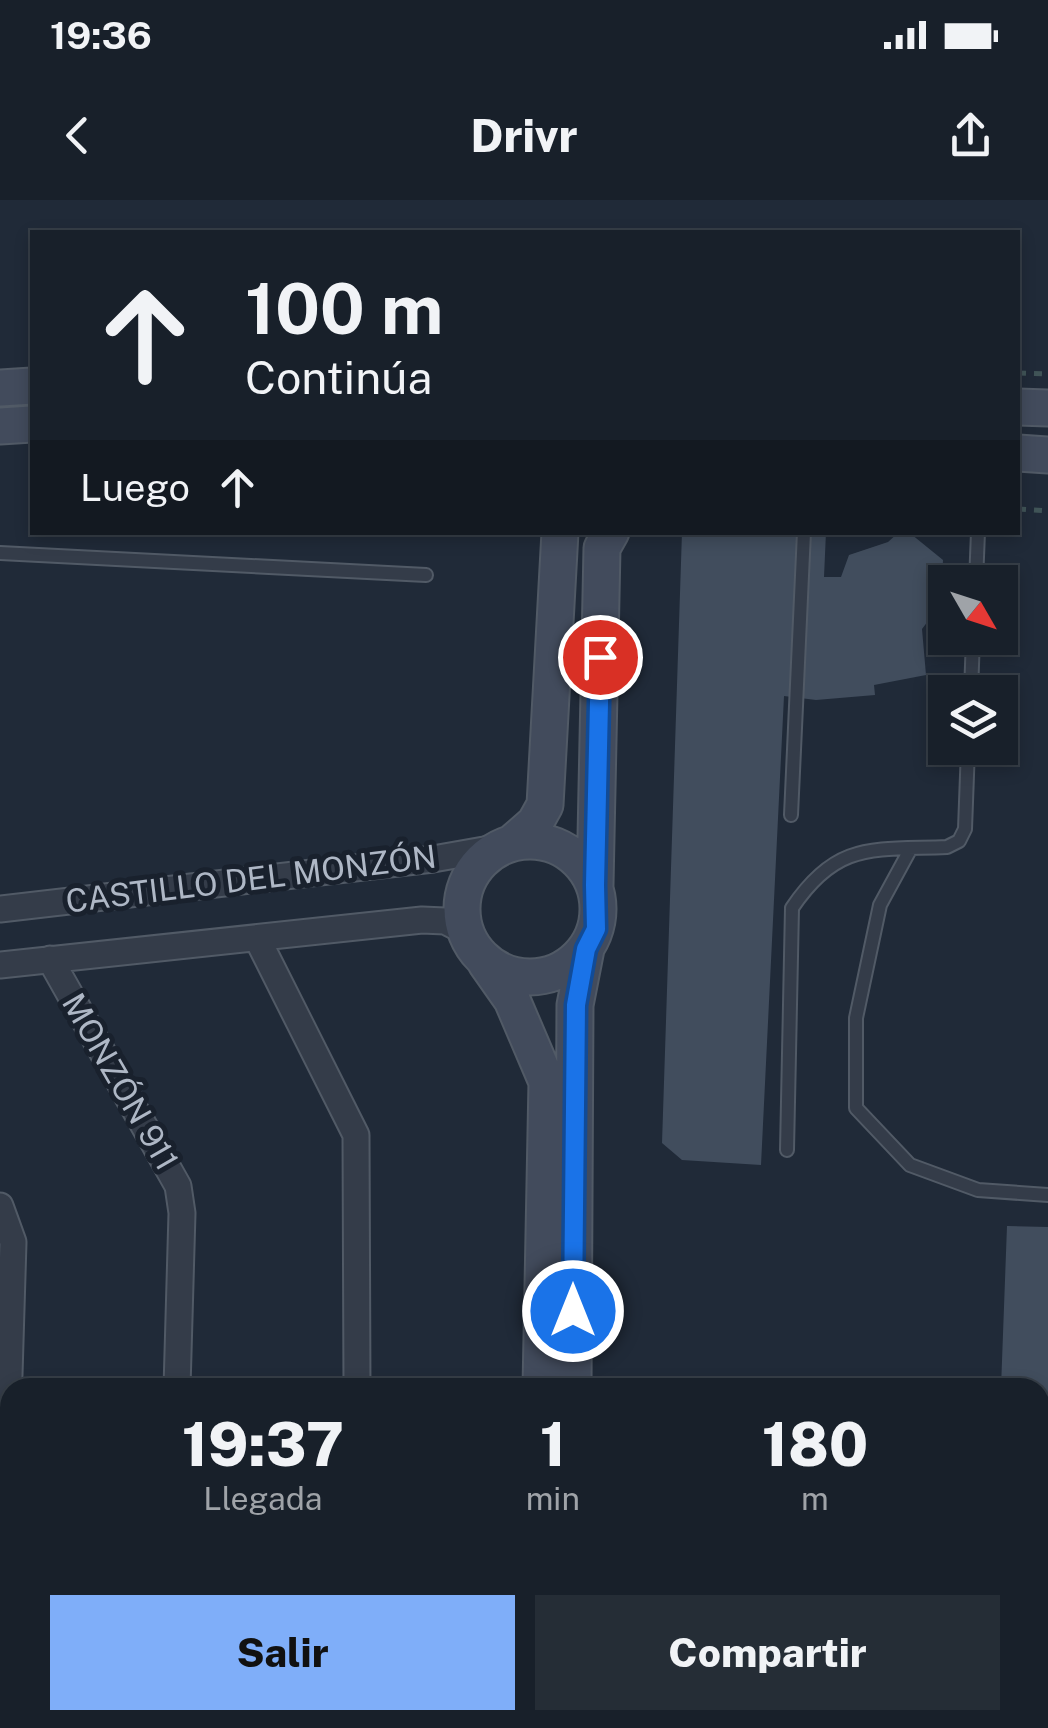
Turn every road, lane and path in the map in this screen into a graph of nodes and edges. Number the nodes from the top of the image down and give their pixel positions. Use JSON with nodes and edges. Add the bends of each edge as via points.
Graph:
{"nodes":[{"id":1,"x":1020,"y":373,"type":"edge"},
{"id":2,"x":1048,"y":374,"type":"edge"},
{"id":3,"x":30,"y":386,"type":"edge"},
{"id":4,"x":0,"y":388,"type":"edge"},
{"id":5,"x":1020,"y":406,"type":"edge"},
{"id":6,"x":1048,"y":408,"type":"edge"},
{"id":7,"x":30,"y":424,"type":"edge"},
{"id":8,"x":0,"y":426,"type":"edge"},
{"id":9,"x":1020,"y":453,"type":"edge"},
{"id":10,"x":1048,"y":455,"type":"edge"},
{"id":11,"x":1020,"y":509,"type":"edge"},
{"id":12,"x":1048,"y":511,"type":"edge"},
{"id":13,"x":559,"y":535,"type":"edge"},
{"id":14,"x":609,"y":535,"type":"edge"},
{"id":15,"x":804,"y":535,"type":"edge"},
{"id":16,"x":978,"y":535,"type":"edge"},
{"id":17,"x":0,"y":552,"type":"edge"},
{"id":18,"x":977,"y":565,"type":"edge"},
{"id":19,"x":426,"y":575,"type":"dead end"},
{"id":20,"x":967,"y":765,"type":"edge"},
{"id":21,"x":791,"y":815,"type":"dead end"},
{"id":22,"x":507,"y":845,"type":"junction"},
{"id":23,"x":911,"y":848,"type":"junction"},
{"id":24,"x":595,"y":885,"type":"junction"},
{"id":25,"x":0,"y":909,"type":"edge"},
{"id":26,"x":465,"y":930,"type":"junction"},
{"id":27,"x":257,"y":938,"type":"junction"},
{"id":28,"x":586,"y":949,"type":"junction"},
{"id":29,"x":50,"y":960,"type":"junction"},
{"id":30,"x":486,"y":963,"type":"junction"},
{"id":31,"x":0,"y":964,"type":"edge"},
{"id":32,"x":786,"y":1150,"type":"dead end"},
{"id":33,"x":1048,"y":1194,"type":"edge"},
{"id":34,"x":0,"y":1206,"type":"edge"},
{"id":35,"x":9,"y":1378,"type":"edge"},
{"id":36,"x":177,"y":1378,"type":"edge"},
{"id":37,"x":358,"y":1378,"type":"edge"},
{"id":38,"x":541,"y":1378,"type":"edge"},
{"id":39,"x":573,"y":1378,"type":"edge"}],
"edges":[{"from":1,"to":2,"type":"path"},
{"from":3,"to":4,"type":"street"},
{"from":5,"to":6,"type":"street"},
{"from":7,"to":8,"type":"street"},
{"from":9,"to":10,"type":"street"},
{"from":11,"to":12,"type":"path"},
{"from":13,"to":22,"type":"street","via":[[544,804],[535,824]]},
{"from":14,"to":24,"type":"street","via":[[602,548]]},
{"from":15,"to":21,"type":"lane"},
{"from":16,"to":18,"type":"lane"},
{"from":17,"to":19,"type":"lane"},
{"from":20,"to":23,"type":"lane","via":[[959,841]]},
{"from":22,"to":24,"type":"street","via":[[546,842],[568,851]]},
{"from":22,"to":25,"type":"street","name":"CASTILLO DEL MONZÓN"},
{"from":22,"to":26,"type":"street","via":[[468,878]]},
{"from":23,"to":32,"type":"lane","via":[[860,851],[814,876],[792,908]]},
{"from":23,"to":33,"type":"lane","via":[[880,904],[856,1018],[856,1108],[910,1165],[978,1190]]},
{"from":24,"to":28,"type":"street","via":[[596,929]]},
{"from":26,"to":27,"type":"street","name":"CASTILLO DEL MONZÓN","via":[[422,920]]},
{"from":26,"to":30,"type":"street"},
{"from":27,"to":29,"type":"street","name":"CASTILLO DEL MONZÓN"},
{"from":27,"to":37,"type":"street","via":[[356,1135]]},
{"from":28,"to":30,"type":"street","via":[[551,975],[506,974]]},
{"from":28,"to":39,"type":"street","via":[[576,1005]]},
{"from":29,"to":31,"type":"street","name":"CASTILLO DEL MONZÓN"},
{"from":29,"to":36,"type":"street","name":"MONZÓN 911","via":[[178,1186]]},
{"from":30,"to":38,"type":"street","via":[[512,1000],[546,1082]]},
{"from":34,"to":35,"type":"street","via":[[13,1242]]}]}
